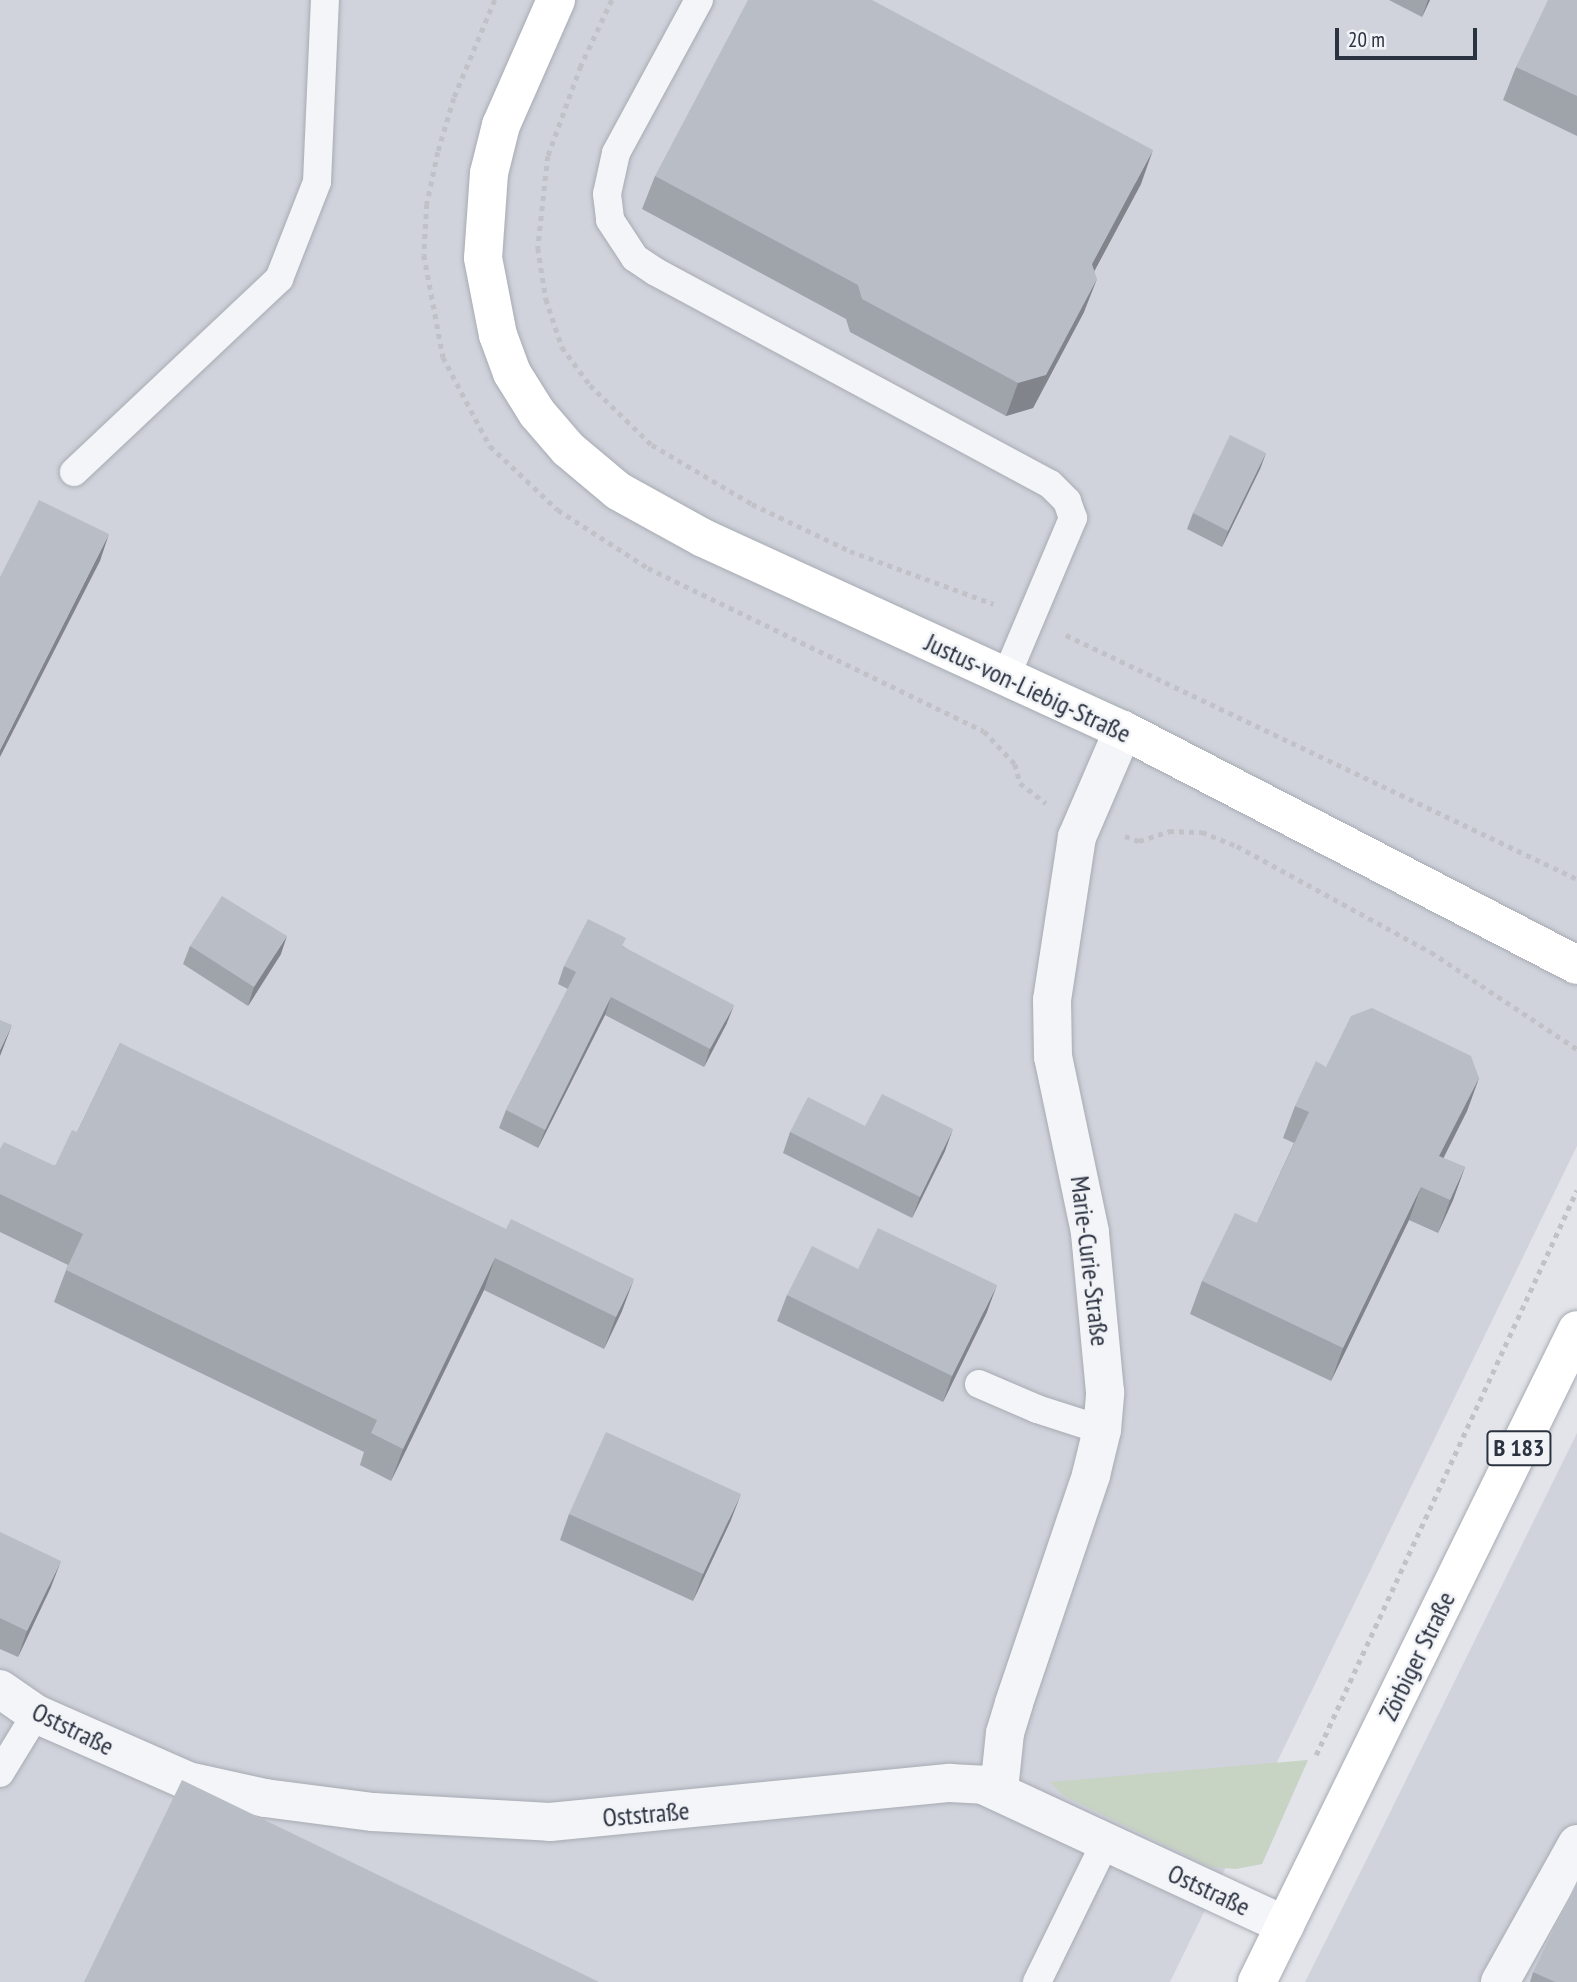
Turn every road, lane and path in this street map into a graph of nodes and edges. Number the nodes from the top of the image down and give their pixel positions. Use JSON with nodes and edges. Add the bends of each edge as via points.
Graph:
{"nodes":[{"id":1,"x":325,"y":0,"type":"edge"},
{"id":2,"x":556,"y":0,"type":"edge"},
{"id":3,"x":612,"y":0,"type":"edge"},
{"id":4,"x":699,"y":0,"type":"edge"},
{"id":5,"x":74,"y":472,"type":"dead end"},
{"id":6,"x":1030,"y":618,"type":"junction"},
{"id":7,"x":1007,"y":674,"type":"junction"},
{"id":8,"x":1123,"y":730,"type":"junction"},
{"id":9,"x":1083,"y":820,"type":"junction"},
{"id":10,"x":1577,"y":879,"type":"edge"},
{"id":11,"x":1577,"y":965,"type":"edge"},
{"id":12,"x":1577,"y":1049,"type":"edge"},
{"id":13,"x":1577,"y":1190,"type":"edge"},
{"id":14,"x":1577,"y":1330,"type":"edge"},
{"id":15,"x":979,"y":1384,"type":"dead end"},
{"id":16,"x":1101,"y":1430,"type":"junction"},
{"id":17,"x":0,"y":1689,"type":"edge"},
{"id":18,"x":36,"y":1714,"type":"junction"},
{"id":19,"x":1315,"y":1760,"type":"dead end"},
{"id":20,"x":0,"y":1773,"type":"edge"},
{"id":21,"x":999,"y":1790,"type":"junction"},
{"id":22,"x":1105,"y":1841,"type":"junction"},
{"id":23,"x":1577,"y":1844,"type":"edge"},
{"id":24,"x":1285,"y":1925,"type":"junction"},
{"id":25,"x":1037,"y":1982,"type":"edge"},
{"id":26,"x":1257,"y":1982,"type":"edge"},
{"id":27,"x":1500,"y":1982,"type":"edge"}],
"edges":[{"from":1,"to":5,"type":"lane","via":[[317,182],[279,278]]},
{"from":2,"to":7,"type":"street","name":"Justus-von-Liebig-Straße","via":[[519,77],[489,173],[483,258],[495,323],[512,373],[537,413],[568,449],[618,491],[703,538],[863,614]]},
{"from":3,"to":6,"type":"path","via":[[561,114],[546,169],[537,248],[546,299],[562,347],[590,385],[652,445],[752,504],[850,551]]},
{"from":4,"to":6,"type":"lane","via":[[616,153],[607,194],[610,220],[635,258],[656,272],[1050,484],[1067,501],[1073,518]]},
{"from":6,"to":7,"type":"lane"},
{"from":6,"to":10,"type":"path"},
{"from":7,"to":8,"type":"street","name":"Justus-von-Liebig-Straße"},
{"from":8,"to":9,"type":"street","name":"Marie-Curie-Straße"},
{"from":8,"to":11,"type":"street","name":"Justus-von-Liebig-Straße"},
{"from":9,"to":12,"type":"path","via":[[1139,841],[1169,831],[1202,832],[1237,846],[1432,952]]},
{"from":9,"to":16,"type":"street","name":"Marie-Curie-Straße","via":[[1067,881],[1056,956],[1053,1046],[1090,1232],[1105,1392]]},
{"from":13,"to":19,"type":"path"},
{"from":14,"to":24,"type":"street","name":"Zörbiger Straße","number":"B 183"},
{"from":15,"to":16,"type":"lane"},
{"from":16,"to":21,"type":"street","name":"Marie-Curie-Straße","via":[[1091,1475],[1010,1717]]},
{"from":17,"to":18,"type":"street","name":"Oststraße"},
{"from":18,"to":20,"type":"lane"},
{"from":18,"to":21,"type":"street","name":"Oststraße","via":[[188,1781],[265,1798],[373,1812],[550,1822],[950,1783]]},
{"from":21,"to":22,"type":"street","name":"Oststraße"},
{"from":22,"to":24,"type":"street","name":"Oststraße"},
{"from":22,"to":25,"type":"lane"},
{"from":23,"to":27,"type":"street"},
{"from":24,"to":26,"type":"street","name":"Zörbiger Straße","number":"B 183"}]}
